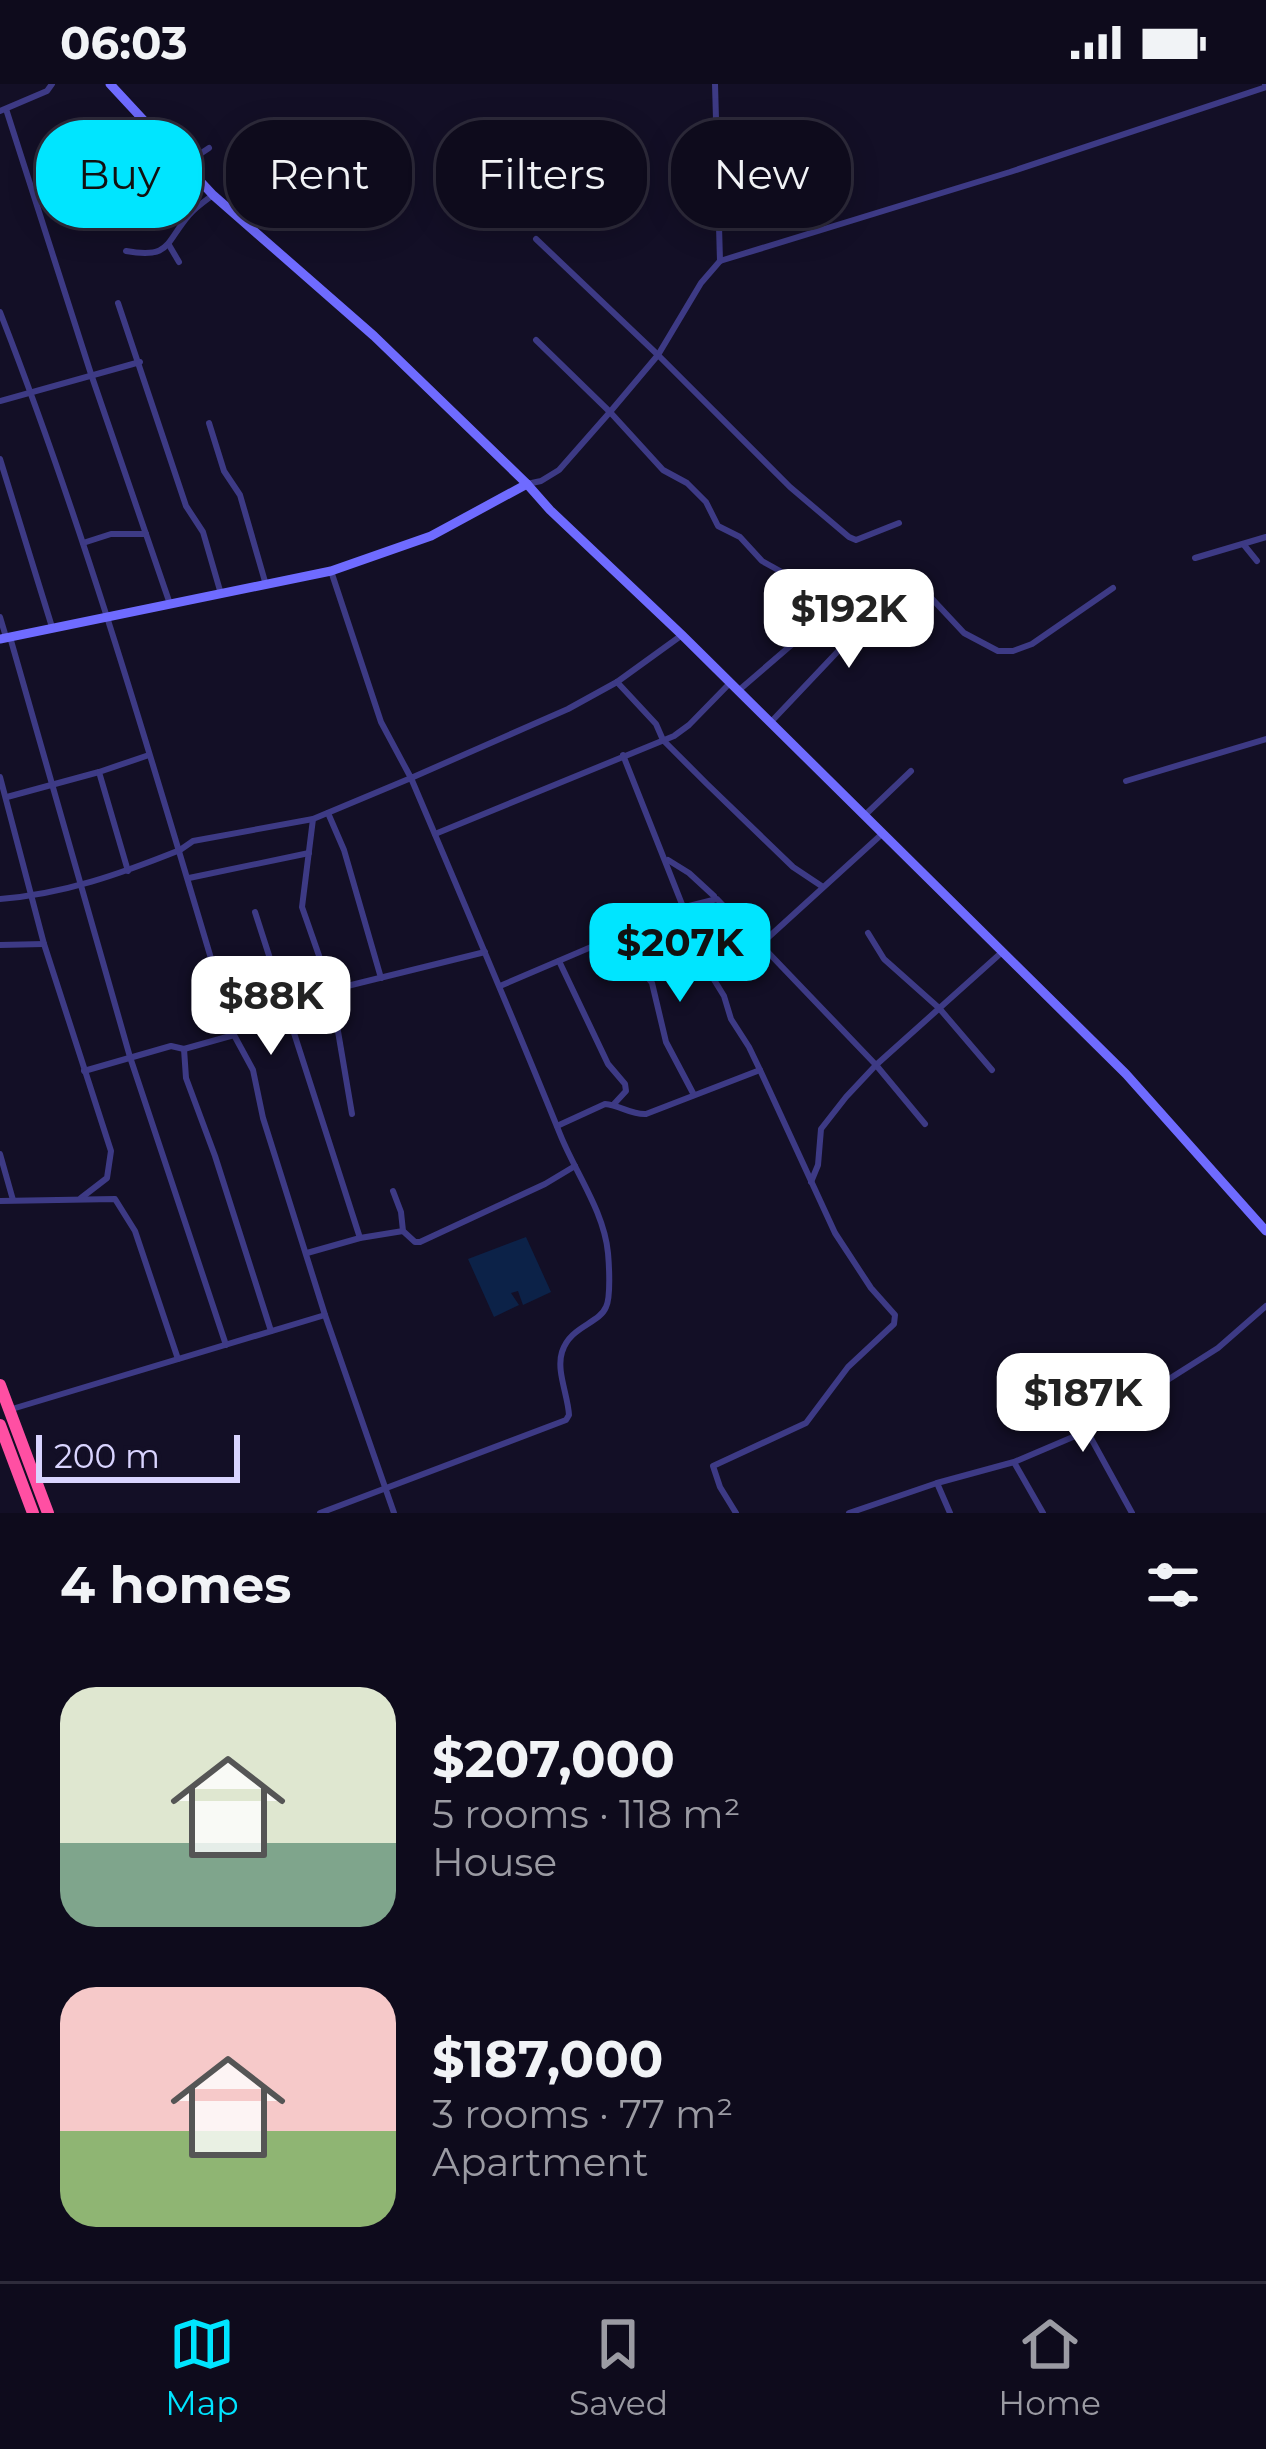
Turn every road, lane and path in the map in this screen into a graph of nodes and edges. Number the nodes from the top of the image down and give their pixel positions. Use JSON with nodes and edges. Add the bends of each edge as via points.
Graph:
{"nodes":[{"id":1,"x":52,"y":84,"type":"edge"},
{"id":2,"x":110,"y":84,"type":"edge"},
{"id":3,"x":715,"y":84,"type":"edge"},
{"id":4,"x":1265,"y":84,"type":"edge"},
{"id":5,"x":3,"y":110,"type":"edge"},
{"id":6,"x":144,"y":120,"type":"edge"},
{"id":7,"x":209,"y":148,"type":"dead end"},
{"id":8,"x":202,"y":153,"type":"edge"},
{"id":9,"x":202,"y":183,"type":"edge"},
{"id":10,"x":213,"y":195,"type":"junction"},
{"id":11,"x":226,"y":206,"type":"edge"},
{"id":12,"x":252,"y":228,"type":"edge"},
{"id":13,"x":536,"y":238,"type":"dead end"},
{"id":14,"x":170,"y":245,"type":"junction"},
{"id":15,"x":126,"y":251,"type":"dead end"},
{"id":16,"x":720,"y":261,"type":"junction"},
{"id":17,"x":179,"y":262,"type":"dead end"},
{"id":18,"x":118,"y":303,"type":"dead end"},
{"id":19,"x":0,"y":312,"type":"edge"},
{"id":20,"x":536,"y":340,"type":"dead end"},
{"id":21,"x":658,"y":355,"type":"junction"},
{"id":22,"x":140,"y":362,"type":"junction"},
{"id":23,"x":91,"y":374,"type":"junction"},
{"id":24,"x":31,"y":392,"type":"junction"},
{"id":25,"x":0,"y":401,"type":"edge"},
{"id":26,"x":610,"y":412,"type":"junction"},
{"id":27,"x":209,"y":423,"type":"dead end"},
{"id":28,"x":0,"y":459,"type":"edge"},
{"id":29,"x":527,"y":484,"type":"junction"},
{"id":30,"x":899,"y":523,"type":"dead end"},
{"id":31,"x":146,"y":533,"type":"junction"},
{"id":32,"x":1266,"y":537,"type":"edge"},
{"id":33,"x":82,"y":543,"type":"junction"},
{"id":34,"x":1244,"y":545,"type":"junction"},
{"id":35,"x":1195,"y":558,"type":"dead end"},
{"id":36,"x":1257,"y":561,"type":"dead end"},
{"id":37,"x":331,"y":572,"type":"junction"},
{"id":38,"x":266,"y":585,"type":"junction"},
{"id":39,"x":1113,"y":588,"type":"dead end"},
{"id":40,"x":220,"y":594,"type":"junction"},
{"id":41,"x":170,"y":604,"type":"junction"},
{"id":42,"x":0,"y":617,"type":"edge"},
{"id":43,"x":106,"y":617,"type":"junction"},
{"id":44,"x":52,"y":627,"type":"junction"},
{"id":45,"x":682,"y":634,"type":"junction"},
{"id":46,"x":6,"y":638,"type":"edge"},
{"id":47,"x":616,"y":682,"type":"junction"},
{"id":48,"x":734,"y":687,"type":"junction"},
{"id":49,"x":770,"y":723,"type":"junction"},
{"id":50,"x":1266,"y":739,"type":"edge"},
{"id":51,"x":663,"y":740,"type":"junction"},
{"id":52,"x":149,"y":755,"type":"junction"},
{"id":53,"x":623,"y":755,"type":"junction"},
{"id":54,"x":911,"y":771,"type":"dead end"},
{"id":55,"x":99,"y":772,"type":"junction"},
{"id":56,"x":0,"y":777,"type":"edge"},
{"id":57,"x":411,"y":778,"type":"junction"},
{"id":58,"x":1126,"y":781,"type":"dead end"},
{"id":59,"x":52,"y":787,"type":"junction"},
{"id":60,"x":7,"y":797,"type":"junction"},
{"id":61,"x":328,"y":813,"type":"junction"},
{"id":62,"x":863,"y":815,"type":"junction"},
{"id":63,"x":313,"y":819,"type":"junction"},
{"id":64,"x":882,"y":833,"type":"junction"},
{"id":65,"x":435,"y":834,"type":"junction"},
{"id":66,"x":180,"y":850,"type":"junction"},
{"id":67,"x":309,"y":853,"type":"junction"},
{"id":68,"x":665,"y":858,"type":"junction"},
{"id":69,"x":128,"y":871,"type":"junction"},
{"id":70,"x":188,"y":878,"type":"junction"},
{"id":71,"x":82,"y":886,"type":"junction"},
{"id":72,"x":823,"y":887,"type":"junction"},
{"id":73,"x":33,"y":897,"type":"junction"},
{"id":74,"x":0,"y":899,"type":"edge"},
{"id":75,"x":717,"y":899,"type":"junction"},
{"id":76,"x":685,"y":908,"type":"junction"},
{"id":77,"x":255,"y":912,"type":"dead end"},
{"id":78,"x":626,"y":933,"type":"junction"},
{"id":79,"x":868,"y":933,"type":"dead end"},
{"id":80,"x":44,"y":944,"type":"junction"},
{"id":81,"x":761,"y":944,"type":"junction"},
{"id":82,"x":0,"y":945,"type":"edge"},
{"id":83,"x":485,"y":952,"type":"junction"},
{"id":84,"x":1002,"y":952,"type":"junction"},
{"id":85,"x":559,"y":961,"type":"junction"},
{"id":86,"x":381,"y":978,"type":"junction"},
{"id":87,"x":500,"y":986,"type":"junction"},
{"id":88,"x":331,"y":990,"type":"junction"},
{"id":89,"x":284,"y":1006,"type":"junction"},
{"id":90,"x":939,"y":1008,"type":"junction"},
{"id":91,"x":234,"y":1031,"type":"junction"},
{"id":92,"x":184,"y":1049,"type":"junction"},
{"id":93,"x":130,"y":1057,"type":"junction"},
{"id":94,"x":876,"y":1065,"type":"junction"},
{"id":95,"x":760,"y":1070,"type":"junction"},
{"id":96,"x":992,"y":1070,"type":"dead end"},
{"id":97,"x":84,"y":1071,"type":"junction"},
{"id":98,"x":694,"y":1095,"type":"junction"},
{"id":99,"x":614,"y":1104,"type":"junction"},
{"id":100,"x":352,"y":1114,"type":"dead end"},
{"id":101,"x":925,"y":1124,"type":"dead end"},
{"id":102,"x":556,"y":1126,"type":"junction"},
{"id":103,"x":0,"y":1154,"type":"edge"},
{"id":104,"x":575,"y":1166,"type":"junction"},
{"id":105,"x":811,"y":1182,"type":"junction"},
{"id":106,"x":393,"y":1191,"type":"dead end"},
{"id":107,"x":81,"y":1198,"type":"junction"},
{"id":108,"x":13,"y":1200,"type":"junction"},
{"id":109,"x":0,"y":1201,"type":"edge"},
{"id":110,"x":403,"y":1231,"type":"junction"},
{"id":111,"x":1266,"y":1231,"type":"edge"},
{"id":112,"x":360,"y":1238,"type":"junction"},
{"id":113,"x":307,"y":1253,"type":"junction"},
{"id":114,"x":1266,"y":1306,"type":"edge"},
{"id":115,"x":325,"y":1315,"type":"junction"},
{"id":116,"x":271,"y":1331,"type":"junction"},
{"id":117,"x":226,"y":1345,"type":"junction"},
{"id":118,"x":178,"y":1359,"type":"junction"},
{"id":119,"x":0,"y":1384,"type":"edge"},
{"id":120,"x":9,"y":1410,"type":"junction"},
{"id":121,"x":0,"y":1425,"type":"edge"},
{"id":122,"x":1087,"y":1431,"type":"junction"},
{"id":123,"x":1014,"y":1462,"type":"junction"},
{"id":124,"x":938,"y":1483,"type":"junction"},
{"id":125,"x":386,"y":1488,"type":"junction"},
{"id":126,"x":852,"y":1512,"type":"edge"},
{"id":127,"x":33,"y":1513,"type":"edge"},
{"id":128,"x":48,"y":1513,"type":"edge"},
{"id":129,"x":320,"y":1513,"type":"edge"},
{"id":130,"x":394,"y":1513,"type":"edge"},
{"id":131,"x":736,"y":1513,"type":"edge"},
{"id":132,"x":950,"y":1513,"type":"edge"},
{"id":133,"x":1043,"y":1513,"type":"edge"},
{"id":134,"x":1132,"y":1513,"type":"edge"}],
"edges":[{"from":1,"to":5,"type":"street"},
{"from":2,"to":6,"type":"main road"},
{"from":3,"to":16,"type":"street"},
{"from":4,"to":16,"type":"street"},
{"from":5,"to":23,"type":"street"},
{"from":7,"to":8,"type":"street"},
{"from":9,"to":10,"type":"main road"},
{"from":10,"to":11,"type":"main road"},
{"from":10,"to":14,"type":"street"},
{"from":12,"to":29,"type":"main road"},
{"from":13,"to":21,"type":"street"},
{"from":14,"to":15,"type":"street","via":[[156,254]]},
{"from":14,"to":17,"type":"street"},
{"from":16,"to":21,"type":"street"},
{"from":18,"to":22,"type":"street"},
{"from":19,"to":24,"type":"street"},
{"from":20,"to":26,"type":"street"},
{"from":21,"to":26,"type":"street"},
{"from":21,"to":30,"type":"street","via":[[849,537]]},
{"from":22,"to":23,"type":"street"},
{"from":22,"to":40,"type":"street"},
{"from":23,"to":24,"type":"street"},
{"from":23,"to":31,"type":"street"},
{"from":24,"to":25,"type":"street"},
{"from":24,"to":33,"type":"street"},
{"from":26,"to":29,"type":"street","via":[[560,470]]},
{"from":26,"to":48,"type":"street","via":[[663,470],[706,502],[718,526],[787,579],[796,641]]},
{"from":27,"to":38,"type":"street"},
{"from":28,"to":44,"type":"street"},
{"from":29,"to":37,"type":"main road","via":[[430,536]]},
{"from":29,"to":45,"type":"main road"},
{"from":31,"to":33,"type":"street"},
{"from":31,"to":41,"type":"street"},
{"from":32,"to":34,"type":"street"},
{"from":33,"to":43,"type":"street"},
{"from":34,"to":35,"type":"street"},
{"from":34,"to":36,"type":"street"},
{"from":37,"to":38,"type":"main road"},
{"from":37,"to":57,"type":"street","via":[[382,722]]},
{"from":38,"to":40,"type":"main road"},
{"from":39,"to":49,"type":"street","via":[[1012,651],[964,633],[920,586],[896,591]]},
{"from":40,"to":41,"type":"main road"},
{"from":41,"to":43,"type":"main road"},
{"from":42,"to":46,"type":"street"},
{"from":43,"to":44,"type":"main road"},
{"from":43,"to":52,"type":"street"},
{"from":44,"to":46,"type":"main road"},
{"from":45,"to":47,"type":"street"},
{"from":45,"to":48,"type":"main road"},
{"from":46,"to":59,"type":"street"},
{"from":47,"to":51,"type":"street"},
{"from":47,"to":57,"type":"street"},
{"from":48,"to":49,"type":"main road"},
{"from":48,"to":51,"type":"street"},
{"from":49,"to":62,"type":"main road"},
{"from":50,"to":58,"type":"street"},
{"from":51,"to":53,"type":"street"},
{"from":51,"to":72,"type":"street"},
{"from":52,"to":55,"type":"street"},
{"from":52,"to":66,"type":"street"},
{"from":53,"to":65,"type":"street"},
{"from":53,"to":68,"type":"street"},
{"from":54,"to":62,"type":"street"},
{"from":55,"to":59,"type":"street"},
{"from":55,"to":69,"type":"street"},
{"from":56,"to":60,"type":"street"},
{"from":57,"to":61,"type":"street"},
{"from":57,"to":65,"type":"street"},
{"from":59,"to":60,"type":"street"},
{"from":59,"to":71,"type":"street"},
{"from":60,"to":73,"type":"street"},
{"from":61,"to":63,"type":"street"},
{"from":61,"to":86,"type":"street"},
{"from":62,"to":64,"type":"main road"},
{"from":63,"to":66,"type":"street"},
{"from":63,"to":67,"type":"street"},
{"from":64,"to":72,"type":"street"},
{"from":64,"to":84,"type":"main road"},
{"from":65,"to":83,"type":"street"},
{"from":66,"to":69,"type":"street"},
{"from":66,"to":70,"type":"street"},
{"from":67,"to":70,"type":"street"},
{"from":67,"to":88,"type":"street","via":[[302,907]]},
{"from":68,"to":75,"type":"street"},
{"from":68,"to":76,"type":"street"},
{"from":69,"to":71,"type":"street"},
{"from":70,"to":91,"type":"street"},
{"from":71,"to":73,"type":"street"},
{"from":71,"to":93,"type":"street"},
{"from":72,"to":81,"type":"street"},
{"from":73,"to":74,"type":"street"},
{"from":73,"to":80,"type":"street"},
{"from":75,"to":76,"type":"street"},
{"from":75,"to":81,"type":"street"},
{"from":76,"to":78,"type":"street"},
{"from":76,"to":95,"type":"street"},
{"from":77,"to":89,"type":"street"},
{"from":78,"to":85,"type":"street"},
{"from":78,"to":98,"type":"street"},
{"from":79,"to":90,"type":"street"},
{"from":80,"to":82,"type":"street"},
{"from":80,"to":97,"type":"street"},
{"from":81,"to":94,"type":"street"},
{"from":83,"to":86,"type":"street"},
{"from":83,"to":87,"type":"street"},
{"from":84,"to":90,"type":"street"},
{"from":84,"to":111,"type":"main road","via":[[1126,1074]]},
{"from":85,"to":87,"type":"street"},
{"from":85,"to":99,"type":"street","via":[[625,1084]]},
{"from":86,"to":88,"type":"street"},
{"from":87,"to":102,"type":"street"},
{"from":88,"to":89,"type":"street"},
{"from":88,"to":100,"type":"street"},
{"from":89,"to":91,"type":"street"},
{"from":89,"to":112,"type":"street"},
{"from":90,"to":94,"type":"street"},
{"from":90,"to":96,"type":"street"},
{"from":91,"to":92,"type":"street"},
{"from":91,"to":113,"type":"street","via":[[254,1070]]},
{"from":92,"to":93,"type":"street"},
{"from":92,"to":116,"type":"street"},
{"from":93,"to":97,"type":"street"},
{"from":93,"to":117,"type":"street"},
{"from":94,"to":101,"type":"street"},
{"from":94,"to":105,"type":"street","via":[[820,1130]]},
{"from":95,"to":98,"type":"street"},
{"from":95,"to":105,"type":"street"},
{"from":97,"to":107,"type":"street","via":[[111,1151],[107,1178]]},
{"from":98,"to":99,"type":"street","via":[[646,1114]]},
{"from":99,"to":102,"type":"street"},
{"from":102,"to":104,"type":"street"},
{"from":103,"to":108,"type":"street"},
{"from":104,"to":110,"type":"street","via":[[420,1241]]},
{"from":104,"to":125,"type":"street","via":[[602,1228],[609,1294],[602,1314],[562,1350],[569,1415]]},
{"from":105,"to":131,"type":"street","via":[[835,1234],[896,1315],[894,1324],[806,1423],[713,1466]]},
{"from":106,"to":110,"type":"street"},
{"from":107,"to":108,"type":"street"},
{"from":107,"to":118,"type":"street","via":[[115,1199],[135,1231]]},
{"from":108,"to":109,"type":"street"},
{"from":110,"to":112,"type":"street"},
{"from":112,"to":113,"type":"street"},
{"from":113,"to":115,"type":"street"},
{"from":114,"to":122,"type":"street","via":[[1218,1348]]},
{"from":115,"to":116,"type":"street"},
{"from":115,"to":125,"type":"street"},
{"from":116,"to":117,"type":"street"},
{"from":117,"to":118,"type":"street"},
{"from":118,"to":120,"type":"street"},
{"from":119,"to":120,"type":"highway"},
{"from":120,"to":128,"type":"highway"},
{"from":121,"to":127,"type":"highway"},
{"from":122,"to":123,"type":"street"},
{"from":122,"to":134,"type":"street"},
{"from":123,"to":124,"type":"street"},
{"from":123,"to":133,"type":"street"},
{"from":124,"to":126,"type":"street"},
{"from":124,"to":132,"type":"street"},
{"from":125,"to":129,"type":"street"},
{"from":125,"to":130,"type":"street"}]}
